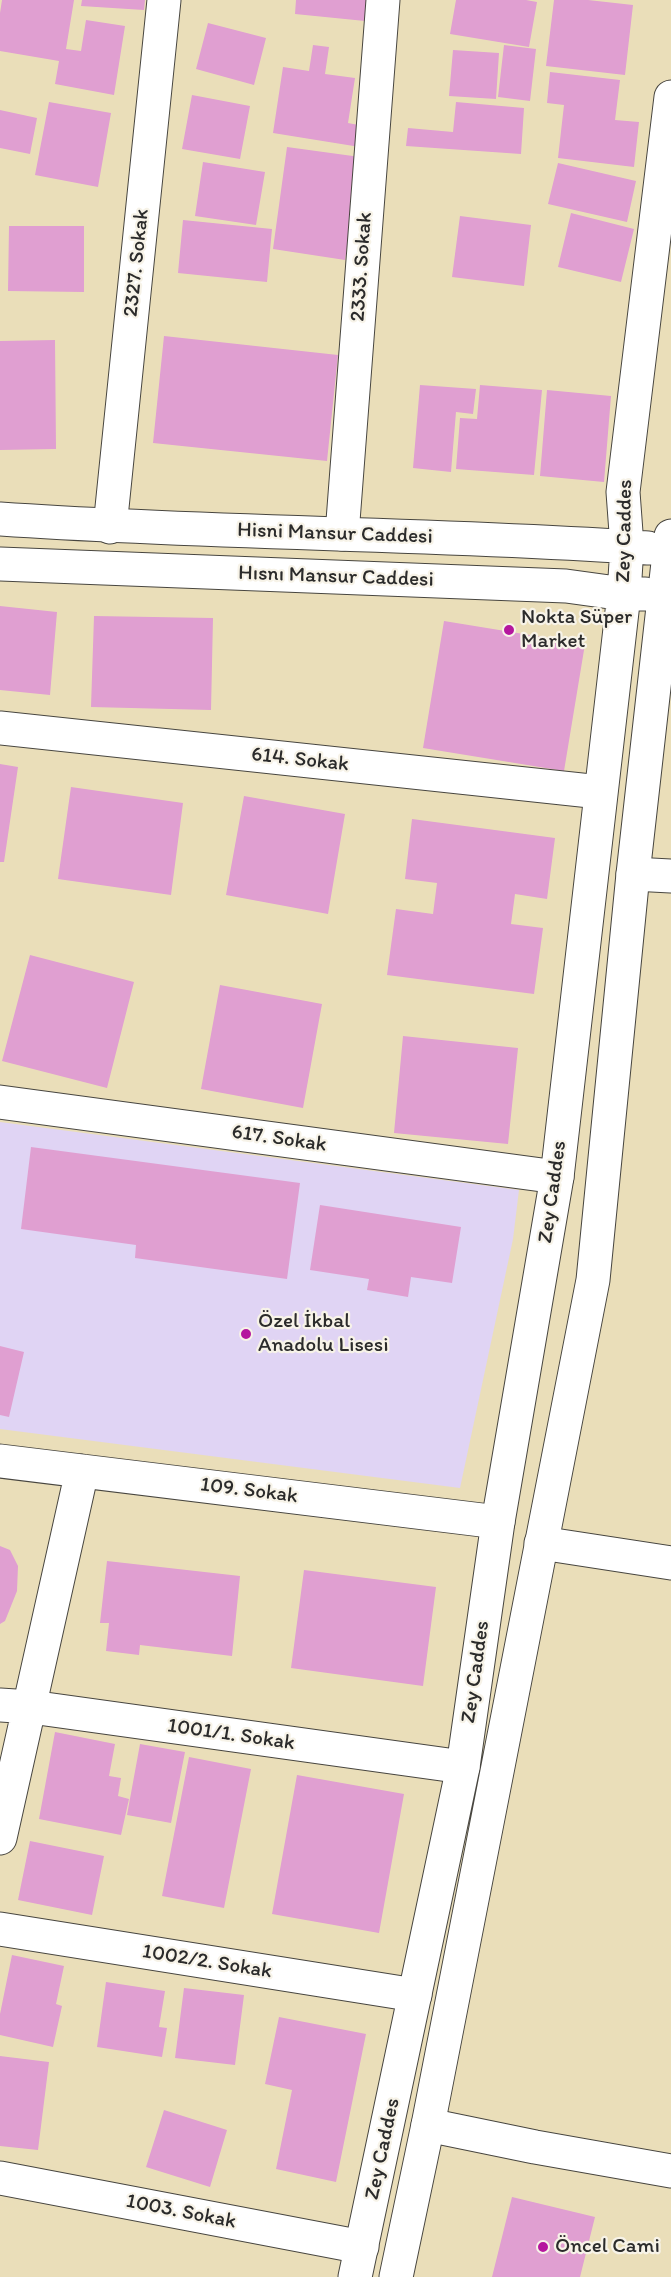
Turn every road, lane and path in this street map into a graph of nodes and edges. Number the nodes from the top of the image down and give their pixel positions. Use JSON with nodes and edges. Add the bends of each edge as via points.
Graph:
{"nodes":[{"id":1,"x":164,"y":0,"type":"edge"},
{"id":2,"x":383,"y":0,"type":"edge"},
{"id":3,"x":671,"y":96,"type":"edge"},
{"id":4,"x":0,"y":519,"type":"edge"},
{"id":5,"x":110,"y":527,"type":"junction"},
{"id":6,"x":342,"y":534,"type":"junction"},
{"id":7,"x":670,"y":545,"type":"edge"},
{"id":8,"x":627,"y":546,"type":"junction"},
{"id":9,"x":0,"y":564,"type":"edge"},
{"id":10,"x":624,"y":594,"type":"junction"},
{"id":11,"x":667,"y":595,"type":"edge"},
{"id":12,"x":0,"y":728,"type":"edge"},
{"id":13,"x":600,"y":792,"type":"junction"},
{"id":14,"x":633,"y":874,"type":"junction"},
{"id":15,"x":671,"y":876,"type":"edge"},
{"id":16,"x":0,"y":1102,"type":"edge"},
{"id":17,"x":557,"y":1176,"type":"junction"},
{"id":18,"x":0,"y":1461,"type":"edge"},
{"id":19,"x":82,"y":1471,"type":"junction"},
{"id":20,"x":498,"y":1522,"type":"junction"},
{"id":21,"x":541,"y":1543,"type":"junction"},
{"id":22,"x":671,"y":1563,"type":"edge"},
{"id":23,"x":16,"y":1706,"type":"edge"},
{"id":24,"x":463,"y":1767,"type":"junction"},
{"id":25,"x":0,"y":1838,"type":"edge"},
{"id":26,"x":0,"y":1929,"type":"edge"},
{"id":27,"x":415,"y":1995,"type":"junction"},
{"id":28,"x":428,"y":2125,"type":"junction"},
{"id":29,"x":671,"y":2171,"type":"edge"},
{"id":30,"x":0,"y":2178,"type":"edge"},
{"id":31,"x":359,"y":2262,"type":"edge"},
{"id":32,"x":396,"y":2277,"type":"edge"}],
"edges":[{"from":1,"to":5,"type":"main road","name":"2327. Sokak"},
{"from":2,"to":6,"type":"main road","name":"2333. Sokak"},
{"from":3,"to":8,"type":"main road","name":"Zey Caddes","via":[[623,492]]},
{"from":4,"to":5,"type":"main road","name":"Hisni Mansur Caddesi"},
{"from":5,"to":6,"type":"main road","name":"Hisni Mansur Caddesi"},
{"from":6,"to":8,"type":"main road","name":"Hisni Mansur Caddesi"},
{"from":7,"to":8,"type":"main road","name":"Hisni Mansur Caddesi"},
{"from":7,"to":11,"type":"main road","name":"Zey Caddes"},
{"from":8,"to":10,"type":"main road","name":"Zey Caddes"},
{"from":9,"to":10,"type":"main road","name":"Hısnı Mansur Caddesi","via":[[566,586]]},
{"from":10,"to":11,"type":"main road","name":"Hısnı Mansur Caddesi"},
{"from":10,"to":13,"type":"main road","name":"Zey Caddes"},
{"from":11,"to":14,"type":"main road","name":"Zey Caddes"},
{"from":12,"to":13,"type":"main road","name":"614. Sokak"},
{"from":13,"to":17,"type":"main road","name":"Zey Caddes"},
{"from":14,"to":15,"type":"main road"},
{"from":14,"to":21,"type":"main road","name":"Zey Caddes","via":[[593,1280]]},
{"from":16,"to":17,"type":"main road","name":"617. Sokak"},
{"from":17,"to":20,"type":"main road","name":"Zey Caddes"},
{"from":18,"to":19,"type":"main road","name":"109. Sokak"},
{"from":19,"to":20,"type":"main road","name":"109. Sokak"},
{"from":19,"to":23,"type":"main road"},
{"from":20,"to":24,"type":"main road","name":"Zey Caddes"},
{"from":21,"to":22,"type":"main road"},
{"from":21,"to":28,"type":"main road","name":"Zey Caddes"},
{"from":23,"to":24,"type":"main road","name":"1001/1. Sokak"},
{"from":23,"to":25,"type":"main road"},
{"from":24,"to":27,"type":"main road","name":"Zey Caddes"},
{"from":26,"to":27,"type":"main road","name":"1002/2. Sokak"},
{"from":27,"to":31,"type":"main road","name":"Zey Caddes"},
{"from":28,"to":29,"type":"main road"},
{"from":28,"to":32,"type":"main road","name":"Zey Caddes"},
{"from":30,"to":31,"type":"main road","name":"1003. Sokak"}]}
